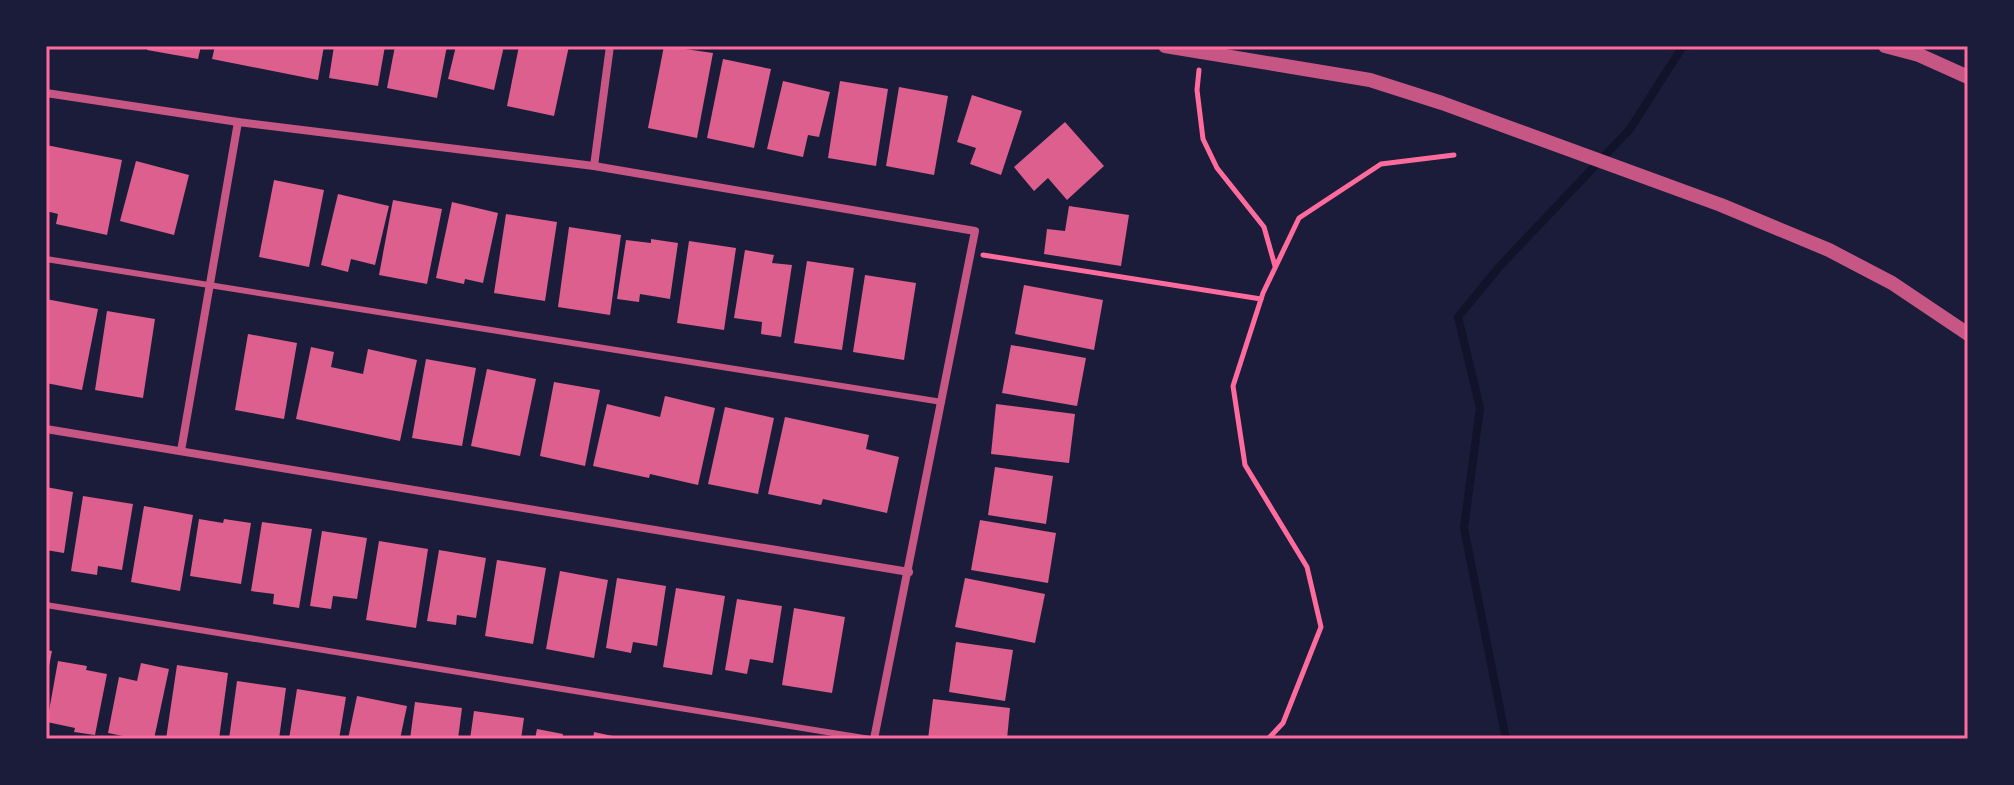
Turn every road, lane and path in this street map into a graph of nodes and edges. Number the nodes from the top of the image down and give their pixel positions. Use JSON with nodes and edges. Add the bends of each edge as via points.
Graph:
{"nodes":[{"id":1,"x":610,"y":46,"type":"edge"},
{"id":2,"x":1165,"y":46,"type":"edge"},
{"id":3,"x":1885,"y":46,"type":"edge"},
{"id":4,"x":1201,"y":52,"type":"junction"},
{"id":5,"x":1968,"y":77,"type":"edge"},
{"id":6,"x":46,"y":93,"type":"edge"},
{"id":7,"x":238,"y":122,"type":"junction"},
{"id":8,"x":1454,"y":155,"type":"dead end"},
{"id":9,"x":594,"y":166,"type":"junction"},
{"id":10,"x":971,"y":253,"type":"junction"},
{"id":11,"x":46,"y":259,"type":"edge"},
{"id":12,"x":1276,"y":267,"type":"junction"},
{"id":13,"x":209,"y":285,"type":"junction"},
{"id":14,"x":1261,"y":299,"type":"junction"},
{"id":15,"x":1968,"y":334,"type":"edge"},
{"id":16,"x":942,"y":402,"type":"junction"},
{"id":17,"x":46,"y":429,"type":"edge"},
{"id":18,"x":181,"y":451,"type":"junction"},
{"id":19,"x":909,"y":572,"type":"junction"},
{"id":20,"x":46,"y":605,"type":"edge"},
{"id":21,"x":872,"y":739,"type":"edge"},
{"id":22,"x":1268,"y":739,"type":"edge"}],
"edges":[{"from":1,"to":9,"type":"street"},
{"from":2,"to":4,"type":"street"},
{"from":3,"to":5,"type":"street"},
{"from":4,"to":12,"type":"path","via":[[1197,90],[1203,139],[1217,168],[1264,227]]},
{"from":4,"to":15,"type":"street","via":[[1370,80],[1721,205],[1829,250],[1892,283]]},
{"from":6,"to":7,"type":"street"},
{"from":7,"to":9,"type":"street"},
{"from":7,"to":13,"type":"street"},
{"from":8,"to":12,"type":"path","via":[[1381,164],[1299,218]]},
{"from":9,"to":10,"type":"street","via":[[975,231]]},
{"from":10,"to":14,"type":"path"},
{"from":10,"to":16,"type":"street"},
{"from":11,"to":13,"type":"lane"},
{"from":12,"to":14,"type":"path"},
{"from":13,"to":16,"type":"lane"},
{"from":13,"to":18,"type":"street"},
{"from":14,"to":22,"type":"path","via":[[1233,386],[1245,465],[1307,567],[1321,627],[1283,723]]},
{"from":16,"to":19,"type":"street"},
{"from":17,"to":18,"type":"street"},
{"from":18,"to":19,"type":"street"},
{"from":19,"to":21,"type":"street"},
{"from":20,"to":21,"type":"lane"}]}
